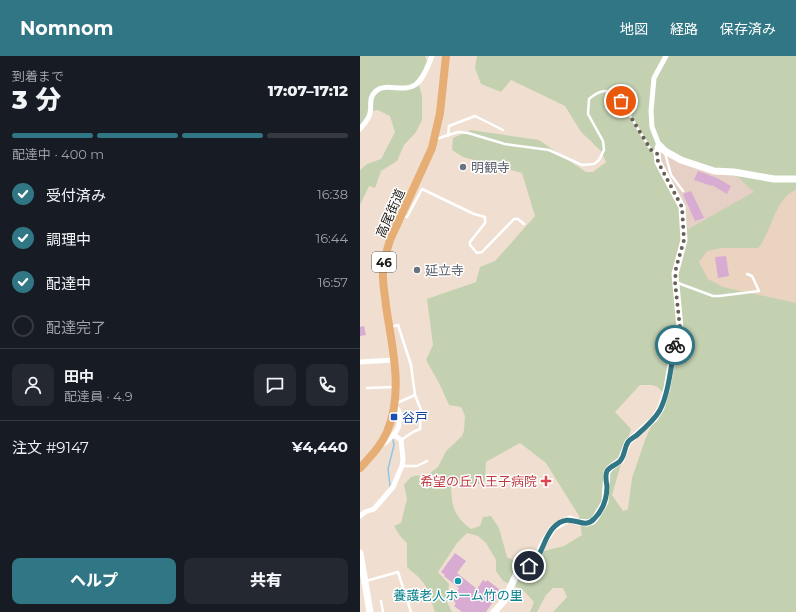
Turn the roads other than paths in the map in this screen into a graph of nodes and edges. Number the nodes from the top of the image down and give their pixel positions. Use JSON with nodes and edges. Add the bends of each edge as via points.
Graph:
{"nodes":[{"id":1,"x":432,"y":56,"type":"edge"},
{"id":2,"x":446,"y":56,"type":"edge"},
{"id":3,"x":666,"y":56,"type":"edge"},
{"id":4,"x":360,"y":129,"type":"edge"},
{"id":5,"x":503,"y":130,"type":"dead end"},
{"id":6,"x":448,"y":136,"type":"junction"},
{"id":7,"x":434,"y":140,"type":"junction"},
{"id":8,"x":659,"y":145,"type":"junction"},
{"id":9,"x":665,"y":151,"type":"junction"},
{"id":10,"x":657,"y":153,"type":"junction"},
{"id":11,"x":796,"y":178,"type":"edge"},
{"id":12,"x":683,"y":191,"type":"dead end"},
{"id":13,"x":401,"y":216,"type":"junction"},
{"id":14,"x":524,"y":224,"type":"dead end"},
{"id":15,"x":747,"y":274,"type":"dead end"},
{"id":16,"x":675,"y":282,"type":"junction"},
{"id":17,"x":389,"y":328,"type":"junction"},
{"id":18,"x":394,"y":360,"type":"junction"},
{"id":19,"x":360,"y":362,"type":"edge"},
{"id":20,"x":396,"y":387,"type":"junction"},
{"id":21,"x":367,"y":388,"type":"dead end"},
{"id":22,"x":415,"y":395,"type":"junction"},
{"id":23,"x":395,"y":405,"type":"junction"},
{"id":24,"x":394,"y":435,"type":"junction"},
{"id":25,"x":400,"y":440,"type":"junction"},
{"id":26,"x":380,"y":443,"type":"junction"},
{"id":27,"x":427,"y":461,"type":"dead end"},
{"id":28,"x":402,"y":466,"type":"junction"},
{"id":29,"x":360,"y":468,"type":"edge"},
{"id":30,"x":360,"y":516,"type":"edge"},
{"id":31,"x":360,"y":553,"type":"edge"},
{"id":32,"x":365,"y":582,"type":"junction"},
{"id":33,"x":382,"y":601,"type":"dead end"},
{"id":34,"x":370,"y":612,"type":"edge"},
{"id":35,"x":383,"y":612,"type":"edge"},
{"id":36,"x":411,"y":612,"type":"edge"},
{"id":37,"x":494,"y":612,"type":"edge"}],
"edges":[{"from":1,"to":4,"type":"street","via":[[421,78],[414,85],[406,88],[387,87],[375,92],[371,97],[368,118]]},
{"from":2,"to":7,"type":"main road","name":"高尾街道","number":"46","via":[[440,113]]},
{"from":3,"to":8,"type":"street","via":[[654,78],[651,111],[652,127]]},
{"from":5,"to":6,"type":"lane","via":[[475,116],[449,126]]},
{"from":6,"to":7,"type":"lane"},
{"from":6,"to":10,"type":"lane","via":[[458,132],[468,133],[505,144],[549,150],[582,165],[594,164],[602,154],[603,141],[588,114],[589,99],[602,91],[609,91],[621,101],[651,150]]},
{"from":7,"to":13,"type":"main road","name":"高尾街道","number":"46"},
{"from":8,"to":9,"type":"main road"},
{"from":8,"to":10,"type":"main road"},
{"from":9,"to":11,"type":"main road","via":[[685,162],[714,171],[774,179]]},
{"from":9,"to":12,"type":"lane","via":[[672,175]]},
{"from":10,"to":16,"type":"main road","via":[[658,162],[682,207],[684,240]]},
{"from":13,"to":14,"type":"lane","via":[[407,217],[422,189],[485,217],[485,222],[470,242],[477,253],[482,252],[514,219]]},
{"from":13,"to":17,"type":"main road","name":"高尾街道","number":"46","via":[[390,240],[383,271]]},
{"from":15,"to":16,"type":"lane","via":[[752,276],[759,291],[713,296]]},
{"from":16,"to":37,"type":"main road","via":[[680,328],[661,408],[654,419],[628,442],[621,460],[607,472],[605,502],[593,521],[587,523],[570,519],[553,528],[535,561],[516,575],[504,601]]},
{"from":17,"to":18,"type":"main road","name":"高尾街道","number":"46"},
{"from":17,"to":22,"type":"lane","via":[[398,325],[410,365]]},
{"from":18,"to":19,"type":"street"},
{"from":18,"to":20,"type":"main road","name":"高尾街道","number":"46"},
{"from":20,"to":21,"type":"lane"},
{"from":20,"to":23,"type":"main road","name":"高尾街道","number":"46"},
{"from":22,"to":23,"type":"lane"},
{"from":22,"to":25,"type":"lane","via":[[421,410],[420,429]]},
{"from":23,"to":24,"type":"street","via":[[400,418],[399,428]]},
{"from":23,"to":26,"type":"main road","name":"高尾街道","number":"46","via":[[387,432]]},
{"from":24,"to":25,"type":"street"},
{"from":24,"to":26,"type":"street","via":[[385,443]]},
{"from":25,"to":28,"type":"street"},
{"from":26,"to":29,"type":"main road","name":"高尾街道","number":"46"},
{"from":27,"to":28,"type":"lane","via":[[417,466]]},
{"from":28,"to":30,"type":"street","via":[[393,487],[374,509]]},
{"from":31,"to":32,"type":"main road"},
{"from":32,"to":34,"type":"main road"},
{"from":32,"to":36,"type":"lane","via":[[398,572]]},
{"from":33,"to":35,"type":"lane"}]}
